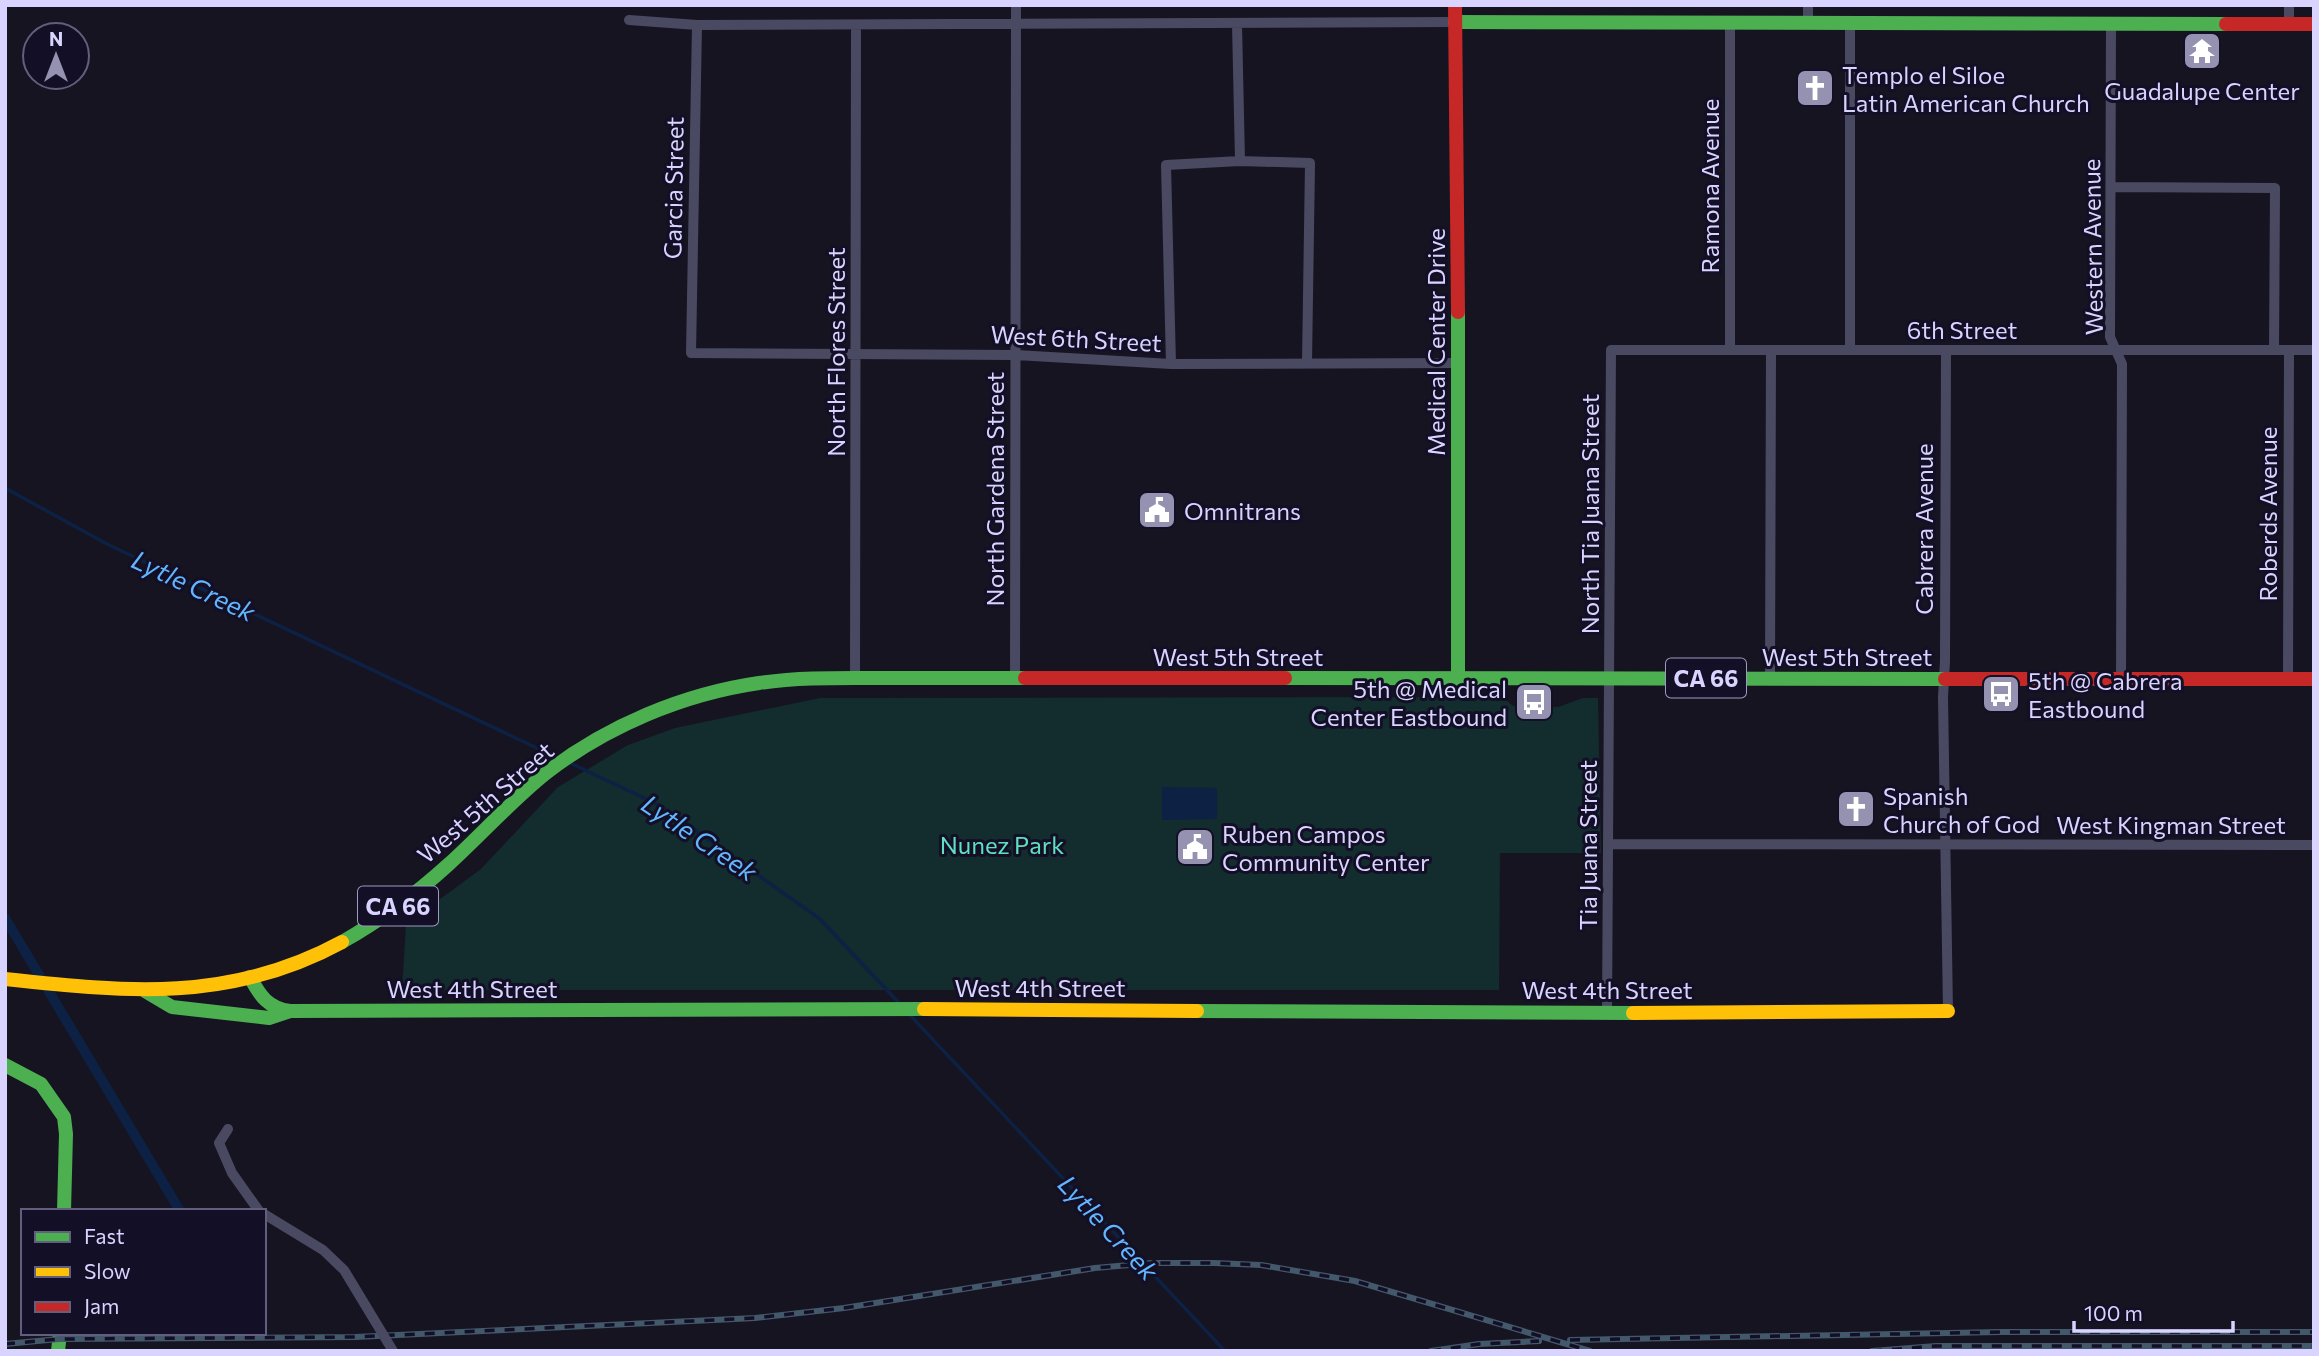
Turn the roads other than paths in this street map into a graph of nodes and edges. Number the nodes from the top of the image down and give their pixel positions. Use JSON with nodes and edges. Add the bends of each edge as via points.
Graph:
{"nodes":[{"id":1,"x":1016,"y":5,"type":"edge"},
{"id":2,"x":1455,"y":5,"type":"edge"},
{"id":3,"x":1808,"y":5,"type":"edge"},
{"id":4,"x":2289,"y":5,"type":"edge"},
{"id":5,"x":629,"y":20,"type":"dead end"},
{"id":6,"x":1455,"y":22,"type":"junction"},
{"id":7,"x":1730,"y":22,"type":"junction"},
{"id":8,"x":1808,"y":22,"type":"junction"},
{"id":9,"x":1850,"y":23,"type":"junction"},
{"id":10,"x":2111,"y":23,"type":"junction"},
{"id":11,"x":2314,"y":23,"type":"edge"},
{"id":12,"x":1016,"y":24,"type":"junction"},
{"id":13,"x":1237,"y":24,"type":"junction"},
{"id":14,"x":2289,"y":24,"type":"junction"},
{"id":15,"x":697,"y":25,"type":"junction"},
{"id":16,"x":856,"y":25,"type":"junction"},
{"id":17,"x":1240,"y":161,"type":"junction"},
{"id":18,"x":2111,"y":187,"type":"junction"},
{"id":19,"x":1611,"y":350,"type":"joint"},
{"id":20,"x":1730,"y":350,"type":"junction"},
{"id":21,"x":1850,"y":350,"type":"junction"},
{"id":22,"x":1946,"y":350,"type":"junction"},
{"id":23,"x":2116,"y":350,"type":"junction"},
{"id":24,"x":2274,"y":350,"type":"junction"},
{"id":25,"x":2288,"y":350,"type":"junction"},
{"id":26,"x":2314,"y":350,"type":"edge"},
{"id":27,"x":1770,"y":351,"type":"junction"},
{"id":28,"x":691,"y":353,"type":"joint"},
{"id":29,"x":856,"y":354,"type":"junction"},
{"id":30,"x":1016,"y":355,"type":"junction"},
{"id":31,"x":1307,"y":363,"type":"junction"},
{"id":32,"x":1459,"y":363,"type":"junction"},
{"id":33,"x":1171,"y":364,"type":"junction"},
{"id":34,"x":855,"y":678,"type":"junction"},
{"id":35,"x":1014,"y":678,"type":"junction"},
{"id":36,"x":1458,"y":678,"type":"junction"},
{"id":37,"x":1608,"y":678,"type":"junction"},
{"id":38,"x":1770,"y":678,"type":"junction"},
{"id":39,"x":1945,"y":679,"type":"junction"},
{"id":40,"x":2122,"y":679,"type":"junction"},
{"id":41,"x":2288,"y":679,"type":"junction"},
{"id":42,"x":2314,"y":679,"type":"edge"},
{"id":43,"x":1608,"y":844,"type":"junction"},
{"id":44,"x":1946,"y":845,"type":"junction"},
{"id":45,"x":2314,"y":845,"type":"edge"},
{"id":46,"x":250,"y":977,"type":"junction"},
{"id":47,"x":5,"y":979,"type":"edge"},
{"id":48,"x":145,"y":991,"type":"junction"},
{"id":49,"x":1948,"y":1010,"type":"joint"},
{"id":50,"x":290,"y":1011,"type":"junction"},
{"id":51,"x":1789,"y":1012,"type":"joint"},
{"id":52,"x":1606,"y":1013,"type":"junction"},
{"id":53,"x":5,"y":1065,"type":"edge"},
{"id":54,"x":228,"y":1129,"type":"dead end"},
{"id":55,"x":64,"y":1209,"type":"edge"},
{"id":56,"x":258,"y":1209,"type":"edge"},
{"id":57,"x":266,"y":1215,"type":"edge"},
{"id":58,"x":393,"y":1351,"type":"edge"}],
"edges":[{"from":1,"to":12,"type":"street","name":"North Gardena Street"},
{"from":2,"to":6,"type":"street","name":"Medical Center Drive"},
{"from":3,"to":8,"type":"street"},
{"from":4,"to":14,"type":"street"},
{"from":5,"to":15,"type":"street"},
{"from":6,"to":7,"type":"street"},
{"from":6,"to":13,"type":"street"},
{"from":6,"to":32,"type":"street","name":"Medical Center Drive"},
{"from":7,"to":8,"type":"street"},
{"from":7,"to":20,"type":"street","name":"Ramona Avenue"},
{"from":8,"to":9,"type":"street"},
{"from":9,"to":10,"type":"street"},
{"from":9,"to":21,"type":"street"},
{"from":10,"to":14,"type":"street"},
{"from":10,"to":18,"type":"street","name":"Western Avenue"},
{"from":11,"to":14,"type":"street"},
{"from":12,"to":13,"type":"street"},
{"from":12,"to":16,"type":"street"},
{"from":12,"to":30,"type":"street","name":"North Gardena Street"},
{"from":13,"to":17,"type":"street"},
{"from":15,"to":16,"type":"street"},
{"from":15,"to":28,"type":"street","name":"Garcia Street"},
{"from":16,"to":29,"type":"street","name":"North Flores Street"},
{"from":17,"to":31,"type":"street","via":[[1310,163]]},
{"from":17,"to":33,"type":"street","via":[[1166,164]]},
{"from":18,"to":23,"type":"street","name":"Western Avenue","via":[[2110,337]]},
{"from":18,"to":24,"type":"street","via":[[2275,188]]},
{"from":19,"to":20,"type":"street","name":"6th Street"},
{"from":19,"to":37,"type":"street","name":"North Tia Juana Street"},
{"from":20,"to":27,"type":"street","name":"6th Street"},
{"from":21,"to":22,"type":"street","name":"6th Street"},
{"from":21,"to":27,"type":"street","name":"6th Street"},
{"from":22,"to":23,"type":"street","name":"6th Street"},
{"from":22,"to":39,"type":"street","name":"Cabrera Avenue"},
{"from":23,"to":24,"type":"street","name":"6th Street"},
{"from":23,"to":40,"type":"street","name":"Western Avenue","via":[[2122,364]]},
{"from":24,"to":25,"type":"street","name":"6th Street"},
{"from":25,"to":26,"type":"street","name":"6th Street"},
{"from":25,"to":41,"type":"street","name":"Roberds Avenue"},
{"from":27,"to":38,"type":"street"},
{"from":28,"to":29,"type":"street","name":"West 6th Street"},
{"from":29,"to":30,"type":"street","name":"West 6th Street"},
{"from":29,"to":34,"type":"street","name":"North Flores Street"},
{"from":30,"to":33,"type":"street","name":"West 6th Street"},
{"from":30,"to":35,"type":"street","name":"North Gardena Street"},
{"from":31,"to":32,"type":"street","name":"West 6th Street"},
{"from":31,"to":33,"type":"street","name":"West 6th Street"},
{"from":32,"to":36,"type":"street","name":"Medical Center Drive"},
{"from":34,"to":35,"type":"street","name":"West 5th Street","number":"CA 66"},
{"from":34,"to":46,"type":"street","name":"West 5th Street","number":"CA 66","via":[[797,679],[718,692],[640,718],[559,764],[519,795],[449,864],[372,925],[303,960]]},
{"from":35,"to":36,"type":"street","name":"West 5th Street","number":"CA 66"},
{"from":36,"to":37,"type":"street","name":"West 5th Street","number":"CA 66"},
{"from":37,"to":38,"type":"street","name":"West 5th Street","number":"CA 66"},
{"from":37,"to":43,"type":"street","name":"Tia Juana Street"},
{"from":38,"to":39,"type":"street","name":"West 5th Street","number":"CA 66"},
{"from":39,"to":40,"type":"street","name":"West 5th Street","number":"CA 66"},
{"from":39,"to":44,"type":"street","name":"Cabrera Avenue"},
{"from":40,"to":41,"type":"street","name":"West 5th Street","number":"CA 66"},
{"from":41,"to":42,"type":"street","name":"West 5th Street","number":"CA 66"},
{"from":43,"to":44,"type":"street","name":"West Kingman Street"},
{"from":43,"to":52,"type":"street","name":"Tia Juana Street"},
{"from":44,"to":45,"type":"street","name":"West Kingman Street"},
{"from":44,"to":49,"type":"street","name":"Cabrera Avenue"},
{"from":46,"to":48,"type":"street","number":"CA 66"},
{"from":46,"to":50,"type":"street","via":[[265,1003]]},
{"from":47,"to":48,"type":"street","number":"CA 66"},
{"from":48,"to":50,"type":"street","name":"West 4th Street","via":[[173,1007],[223,1014],[269,1018]]},
{"from":49,"to":51,"type":"street","name":"Cabrera Avenue"},
{"from":50,"to":52,"type":"street","name":"West 4th Street"},
{"from":51,"to":52,"type":"street","name":"West 4th Street"},
{"from":53,"to":55,"type":"street","via":[[41,1084],[64,1117]]},
{"from":54,"to":56,"type":"street","via":[[219,1143],[232,1173]]},
{"from":57,"to":58,"type":"street","bridge":true,"via":[[323,1250],[344,1270]]}]}
